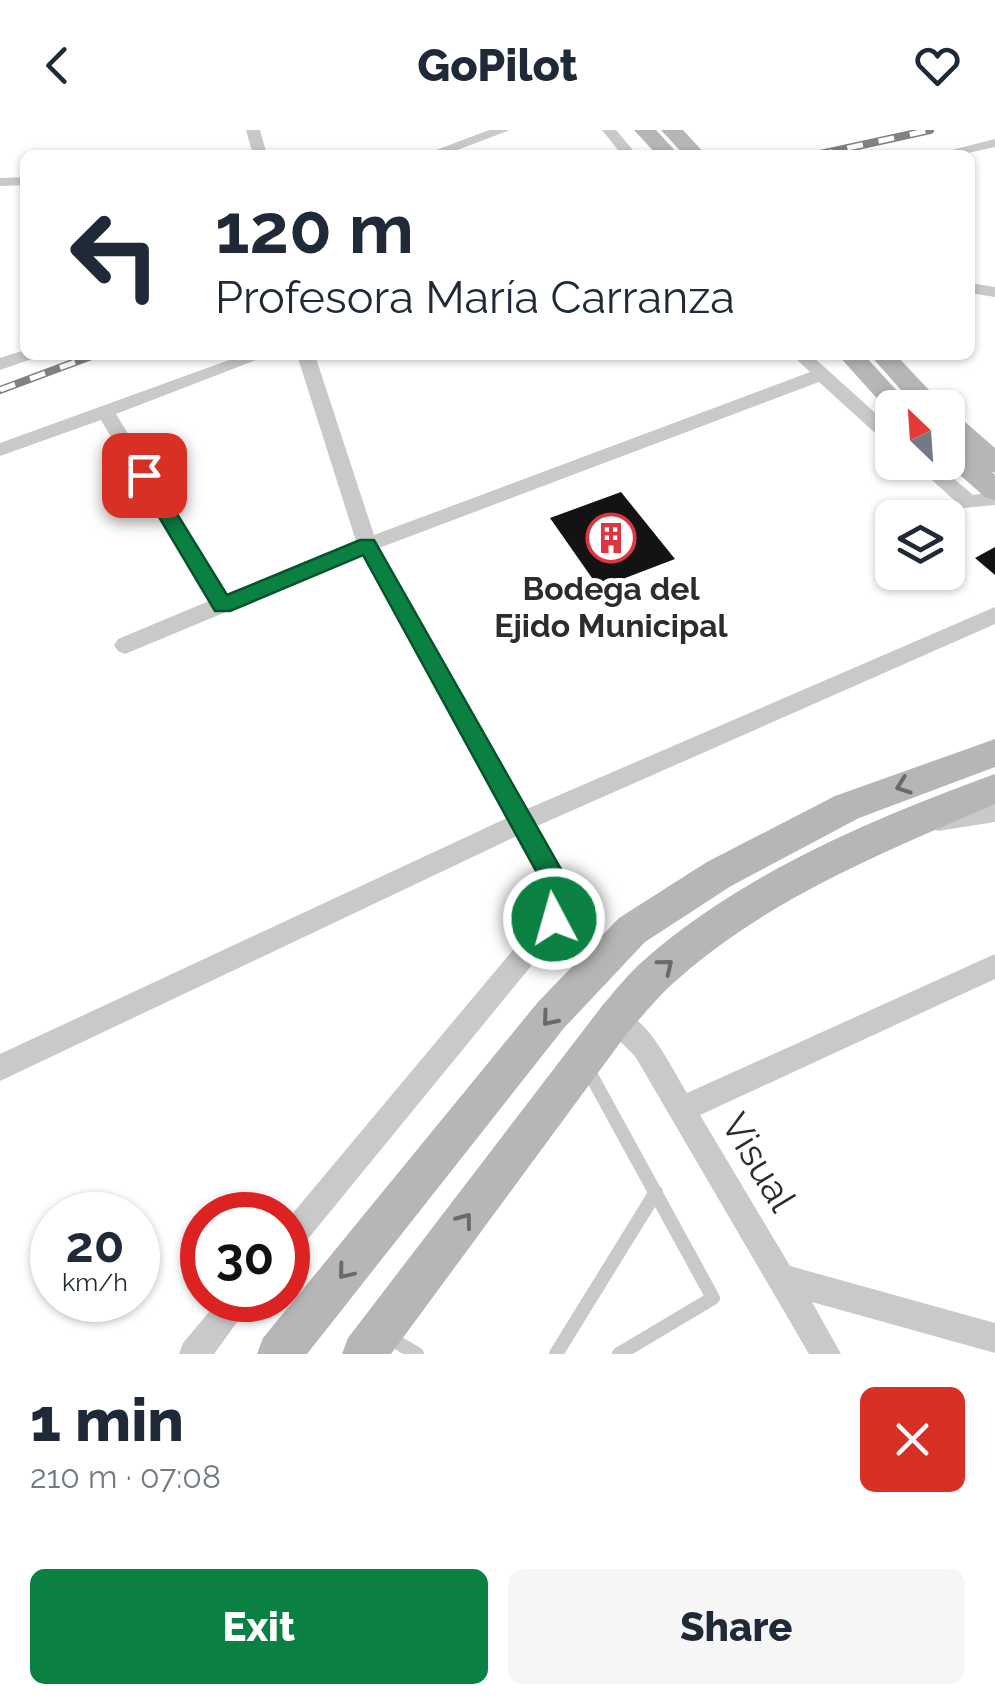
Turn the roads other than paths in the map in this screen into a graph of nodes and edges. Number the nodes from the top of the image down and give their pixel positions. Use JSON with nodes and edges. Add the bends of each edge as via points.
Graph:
{"nodes":[{"id":1,"x":503,"y":130,"type":"edge"},
{"id":2,"x":609,"y":130,"type":"edge"},
{"id":3,"x":644,"y":130,"type":"edge"},
{"id":4,"x":671,"y":130,"type":"edge"},
{"id":5,"x":995,"y":143,"type":"edge"},
{"id":6,"x":445,"y":150,"type":"edge"},
{"id":7,"x":626,"y":150,"type":"edge"},
{"id":8,"x":665,"y":150,"type":"edge"},
{"id":9,"x":691,"y":150,"type":"edge"},
{"id":10,"x":962,"y":150,"type":"edge"},
{"id":11,"x":246,"y":360,"type":"edge"},
{"id":12,"x":308,"y":360,"type":"edge"},
{"id":13,"x":807,"y":360,"type":"edge"},
{"id":14,"x":855,"y":360,"type":"edge"},
{"id":15,"x":887,"y":360,"type":"edge"},
{"id":16,"x":820,"y":374,"type":"junction"},
{"id":17,"x":883,"y":390,"type":"edge"},
{"id":18,"x":916,"y":390,"type":"edge"},
{"id":19,"x":104,"y":410,"type":"junction"},
{"id":20,"x":875,"y":423,"type":"edge"},
{"id":21,"x":965,"y":436,"type":"edge"},
{"id":22,"x":0,"y":450,"type":"edge"},
{"id":23,"x":995,"y":463,"type":"edge"},
{"id":24,"x":965,"y":464,"type":"edge"},
{"id":25,"x":943,"y":480,"type":"edge"},
{"id":26,"x":995,"y":490,"type":"edge"},
{"id":27,"x":995,"y":498,"type":"edge"},
{"id":28,"x":367,"y":545,"type":"junction"},
{"id":29,"x":222,"y":605,"type":"junction"},
{"id":30,"x":995,"y":616,"type":"edge"},
{"id":31,"x":124,"y":645,"type":"dead end"},
{"id":32,"x":995,"y":754,"type":"edge"},
{"id":33,"x":995,"y":789,"type":"edge"},
{"id":34,"x":995,"y":812,"type":"edge"},
{"id":35,"x":522,"y":822,"type":"junction"},
{"id":36,"x":910,"y":824,"type":"junction"},
{"id":37,"x":995,"y":966,"type":"edge"},
{"id":38,"x":615,"y":1019,"type":"junction"},
{"id":39,"x":584,"y":1062,"type":"junction"},
{"id":40,"x":0,"y":1068,"type":"edge"},
{"id":41,"x":682,"y":1110,"type":"junction"},
{"id":42,"x":656,"y":1192,"type":"junction"},
{"id":43,"x":310,"y":1214,"type":"edge"},
{"id":44,"x":781,"y":1278,"type":"junction"},
{"id":45,"x":220,"y":1322,"type":"edge"},
{"id":46,"x":995,"y":1338,"type":"edge"},
{"id":47,"x":372,"y":1343,"type":"edge"},
{"id":48,"x":194,"y":1354,"type":"edge"},
{"id":49,"x":279,"y":1354,"type":"edge"},
{"id":50,"x":417,"y":1354,"type":"edge"},
{"id":51,"x":556,"y":1354,"type":"edge"},
{"id":52,"x":620,"y":1354,"type":"edge"},
{"id":53,"x":826,"y":1354,"type":"edge"}],
"edges":[{"from":1,"to":6,"type":"street"},
{"from":2,"to":7,"type":"street"},
{"from":3,"to":8,"type":"main road"},
{"from":4,"to":9,"type":"main road"},
{"from":5,"to":10,"type":"street"},
{"from":11,"to":19,"type":"street"},
{"from":12,"to":28,"type":"street"},
{"from":13,"to":16,"type":"street"},
{"from":14,"to":17,"type":"main road"},
{"from":15,"to":18,"type":"main road"},
{"from":16,"to":20,"type":"street"},
{"from":16,"to":28,"type":"street"},
{"from":19,"to":22,"type":"street"},
{"from":19,"to":29,"type":"street"},
{"from":21,"to":23,"type":"main road"},
{"from":24,"to":26,"type":"main road"},
{"from":25,"to":27,"type":"street","via":[[970,502]]},
{"from":28,"to":29,"type":"street"},
{"from":28,"to":35,"type":"street"},
{"from":29,"to":31,"type":"street"},
{"from":30,"to":35,"type":"street"},
{"from":32,"to":49,"type":"main road","one_way":true,"via":[[847,807],[719,874],[632,930],[552,1015]]},
{"from":33,"to":36,"type":"main road"},
{"from":34,"to":36,"type":"street"},
{"from":35,"to":40,"type":"street"},
{"from":35,"to":43,"type":"street","via":[[560,900],[554,919]]},
{"from":38,"to":36,"type":"main road","one_way":true,"via":[[658,972],[742,910]]},
{"from":37,"to":41,"type":"street"},
{"from":38,"to":39,"type":"main road"},
{"from":38,"to":41,"type":"street","name":"Visual","via":[[644,1047]]},
{"from":39,"to":42,"type":"lane"},
{"from":47,"to":39,"type":"main road","one_way":true},
{"from":41,"to":44,"type":"street","name":"Visual"},
{"from":42,"to":51,"type":"lane"},
{"from":42,"to":52,"type":"lane","via":[[713,1298]]},
{"from":44,"to":46,"type":"street"},
{"from":44,"to":53,"type":"street","name":"Visual"},
{"from":45,"to":48,"type":"street"},
{"from":47,"to":50,"type":"lane"}]}
